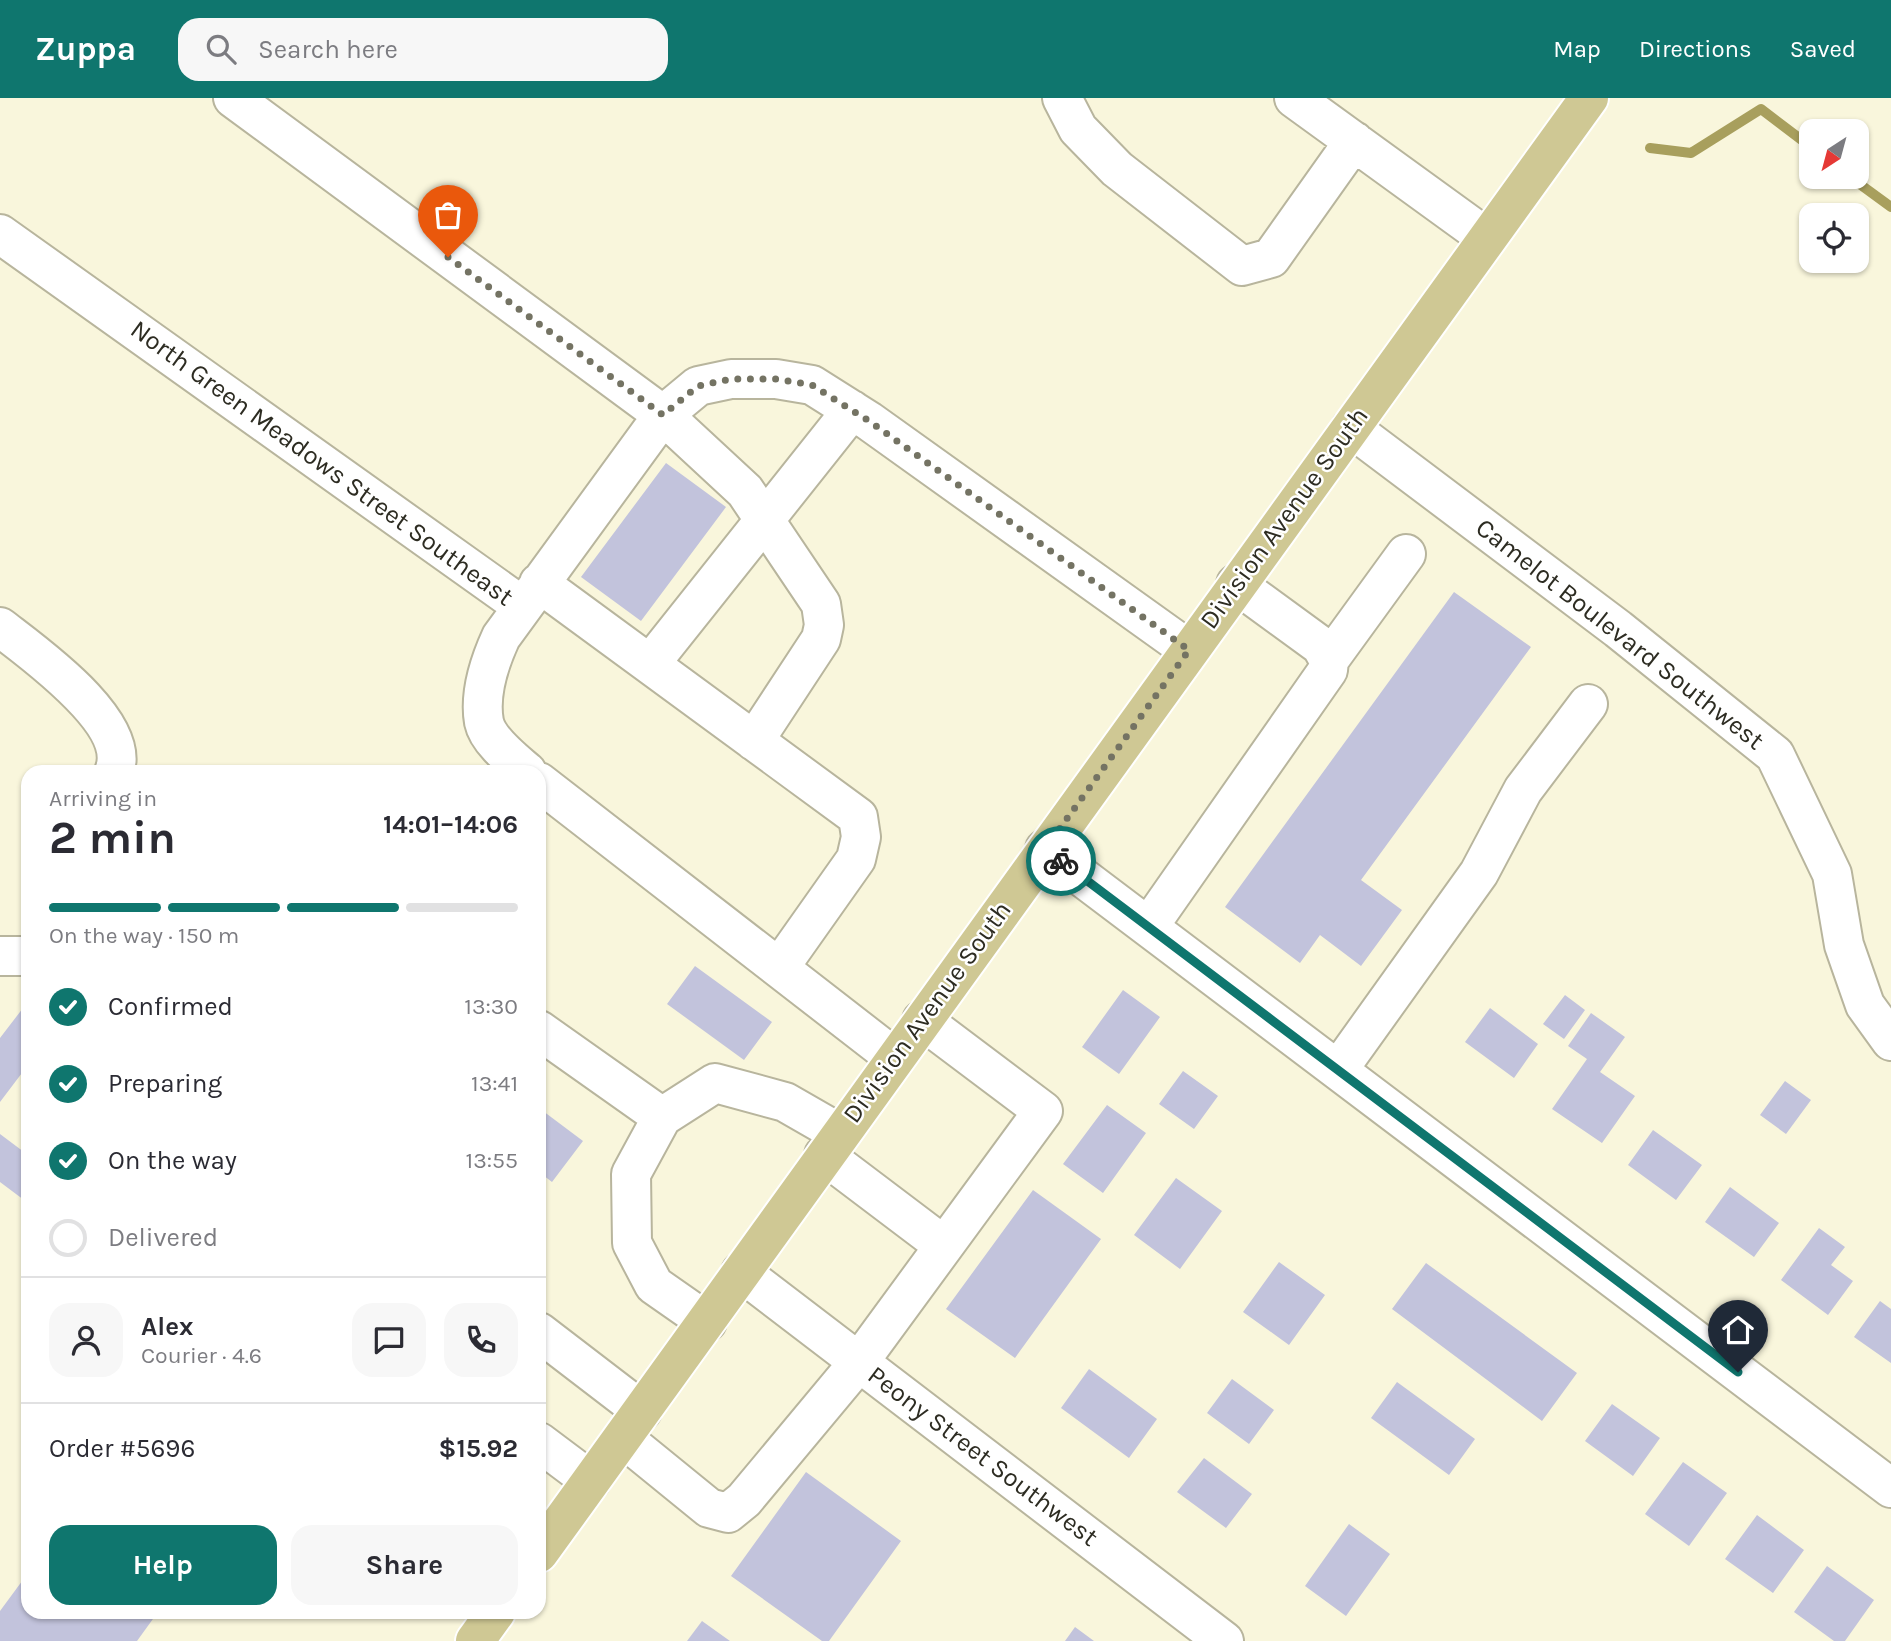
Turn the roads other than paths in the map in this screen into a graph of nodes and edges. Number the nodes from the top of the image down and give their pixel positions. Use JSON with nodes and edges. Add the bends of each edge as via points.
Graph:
{"nodes":[{"id":1,"x":233,"y":98,"type":"edge"},
{"id":2,"x":1062,"y":98,"type":"edge"},
{"id":3,"x":1294,"y":98,"type":"edge"},
{"id":4,"x":1589,"y":98,"type":"edge"},
{"id":5,"x":1354,"y":141,"type":"junction"},
{"id":6,"x":0,"y":234,"type":"edge"},
{"id":7,"x":1487,"y":238,"type":"junction"},
{"id":8,"x":852,"y":410,"type":"junction"},
{"id":9,"x":663,"y":415,"type":"junction"},
{"id":10,"x":1351,"y":428,"type":"junction"},
{"id":11,"x":766,"y":522,"type":"junction"},
{"id":12,"x":1406,"y":554,"type":"dead end"},
{"id":13,"x":1236,"y":584,"type":"junction"},
{"id":14,"x":530,"y":594,"type":"junction"},
{"id":15,"x":0,"y":627,"type":"edge"},
{"id":16,"x":1189,"y":650,"type":"junction"},
{"id":17,"x":1329,"y":660,"type":"junction"},
{"id":18,"x":650,"y":664,"type":"junction"},
{"id":19,"x":1588,"y":704,"type":"dead end"},
{"id":20,"x":754,"y":741,"type":"junction"},
{"id":21,"x":117,"y":765,"type":"edge"},
{"id":22,"x":519,"y":765,"type":"edge"},
{"id":23,"x":546,"y":787,"type":"edge"},
{"id":24,"x":1045,"y":849,"type":"junction"},
{"id":25,"x":1149,"y":926,"type":"junction"},
{"id":26,"x":0,"y":956,"type":"edge"},
{"id":27,"x":21,"y":956,"type":"edge"},
{"id":28,"x":779,"y":968,"type":"junction"},
{"id":29,"x":922,"y":1020,"type":"junction"},
{"id":30,"x":546,"y":1035,"type":"edge"},
{"id":31,"x":1891,"y":1041,"type":"edge"},
{"id":32,"x":895,"y":1058,"type":"junction"},
{"id":33,"x":1338,"y":1070,"type":"junction"},
{"id":34,"x":662,"y":1117,"type":"junction"},
{"id":35,"x":832,"y":1144,"type":"junction"},
{"id":36,"x":943,"y":1245,"type":"junction"},
{"id":37,"x":741,"y":1272,"type":"junction"},
{"id":38,"x":707,"y":1322,"type":"junction"},
{"id":39,"x":546,"y":1339,"type":"edge"},
{"id":40,"x":859,"y":1362,"type":"junction"},
{"id":41,"x":633,"y":1424,"type":"junction"},
{"id":42,"x":546,"y":1447,"type":"edge"},
{"id":43,"x":591,"y":1481,"type":"junction"},
{"id":44,"x":1891,"y":1488,"type":"edge"},
{"id":45,"x":546,"y":1543,"type":"edge"},
{"id":46,"x":491,"y":1619,"type":"edge"},
{"id":47,"x":475,"y":1641,"type":"edge"},
{"id":48,"x":1224,"y":1641,"type":"edge"}],
"edges":[{"from":1,"to":9,"type":"street"},
{"from":2,"to":5,"type":"street","via":[[1078,129],[1117,169],[1242,266],[1271,258]]},
{"from":3,"to":5,"type":"street"},
{"from":4,"to":7,"type":"main road","name":"Division Avenue South"},
{"from":5,"to":7,"type":"street"},
{"from":6,"to":14,"type":"street","name":"North Green Meadows Street Southeast"},
{"from":7,"to":10,"type":"main road","name":"Division Avenue South"},
{"from":8,"to":9,"type":"street","via":[[812,385],[731,379],[698,386]]},
{"from":8,"to":11,"type":"street"},
{"from":8,"to":16,"type":"street"},
{"from":9,"to":11,"type":"street","via":[[745,491]]},
{"from":9,"to":14,"type":"street"},
{"from":10,"to":13,"type":"main road","name":"Division Avenue South"},
{"from":10,"to":31,"type":"street","name":"Camelot Boulevard Southwest","via":[[1618,629],[1775,755],[1832,874],[1844,945],[1866,1005]]},
{"from":11,"to":18,"type":"street"},
{"from":11,"to":20,"type":"street","via":[[821,604],[824,625],[821,639]]},
{"from":12,"to":17,"type":"street"},
{"from":13,"to":16,"type":"main road","name":"Division Avenue South"},
{"from":13,"to":17,"type":"street","via":[[1321,646]]},
{"from":14,"to":18,"type":"street"},
{"from":14,"to":22,"type":"street","name":"North Green Meadows Street Southeast","via":[[486,669],[484,723]]},
{"from":15,"to":21,"type":"street","via":[[60,673],[97,712]]},
{"from":16,"to":24,"type":"main road","name":"Division Avenue South"},
{"from":17,"to":25,"type":"street","via":[[1328,670]]},
{"from":18,"to":20,"type":"street"},
{"from":19,"to":33,"type":"street","via":[[1523,790],[1479,873]]},
{"from":20,"to":28,"type":"street","via":[[858,817],[861,837],[847,876]]},
{"from":23,"to":28,"type":"street"},
{"from":24,"to":25,"type":"street"},
{"from":24,"to":29,"type":"main road","name":"Division Avenue South"},
{"from":25,"to":33,"type":"street"},
{"from":26,"to":27,"type":"street"},
{"from":28,"to":32,"type":"street"},
{"from":29,"to":32,"type":"main road","name":"Division Avenue South"},
{"from":29,"to":36,"type":"street","via":[[1043,1111]]},
{"from":30,"to":34,"type":"street"},
{"from":32,"to":35,"type":"main road","name":"Division Avenue South"},
{"from":33,"to":44,"type":"street"},
{"from":34,"to":35,"type":"street","via":[[715,1083],[785,1102]]},
{"from":34,"to":38,"type":"street","via":[[631,1174],[632,1243],[654,1285]]},
{"from":35,"to":36,"type":"street"},
{"from":35,"to":37,"type":"main road","name":"Division Avenue South"},
{"from":36,"to":40,"type":"street"},
{"from":37,"to":38,"type":"main road","name":"Division Avenue South"},
{"from":37,"to":40,"type":"street","name":"Peony Street Southwest"},
{"from":38,"to":41,"type":"main road","name":"Division Avenue South"},
{"from":39,"to":41,"type":"street"},
{"from":40,"to":41,"type":"street","via":[[744,1500],[728,1513],[709,1508]]},
{"from":40,"to":48,"type":"street","name":"Peony Street Southwest"},
{"from":41,"to":43,"type":"main road","name":"Division Avenue South"},
{"from":42,"to":43,"type":"street"},
{"from":43,"to":45,"type":"main road","name":"Division Avenue South"},
{"from":46,"to":47,"type":"main road"}]}
